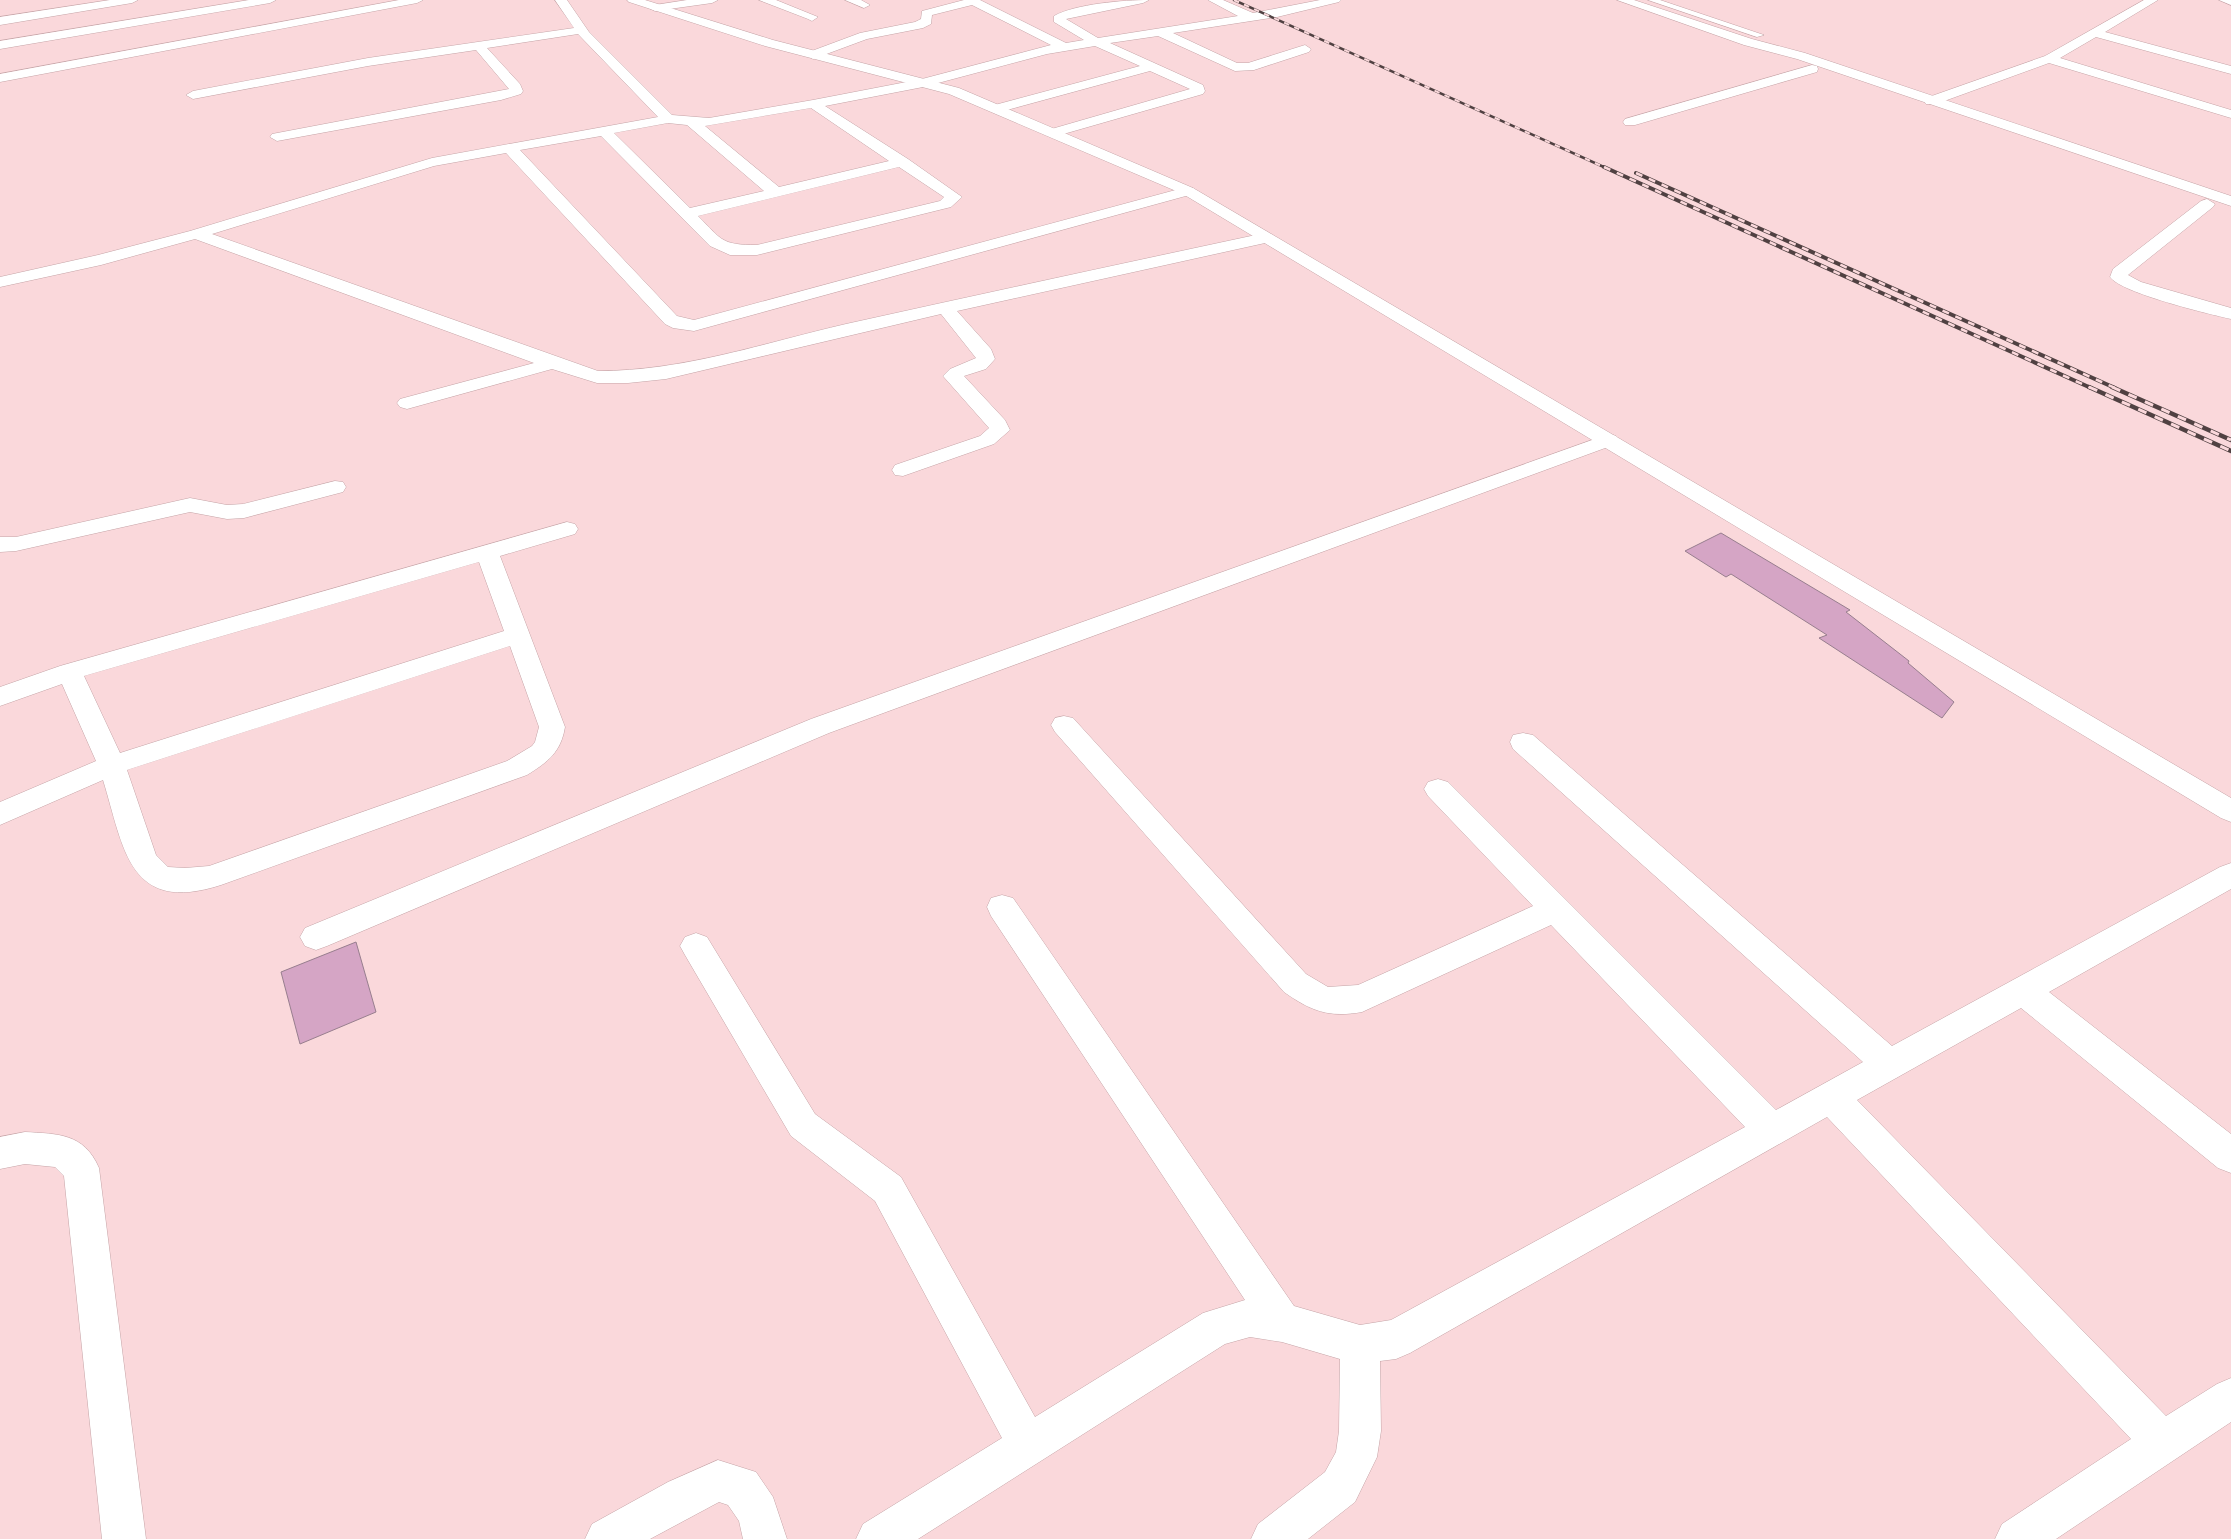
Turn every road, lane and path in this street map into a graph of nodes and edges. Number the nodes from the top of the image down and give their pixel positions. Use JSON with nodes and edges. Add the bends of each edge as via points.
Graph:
{"nodes":[{"id":1,"x":132,"y":0,"type":"edge"},
{"id":2,"x":270,"y":0,"type":"edge"},
{"id":3,"x":417,"y":0,"type":"edge"},
{"id":4,"x":561,"y":0,"type":"edge"},
{"id":5,"x":633,"y":0,"type":"edge"},
{"id":6,"x":712,"y":0,"type":"edge"},
{"id":7,"x":765,"y":0,"type":"edge"},
{"id":8,"x":851,"y":0,"type":"edge"},
{"id":9,"x":1143,"y":0,"type":"edge"},
{"id":10,"x":1214,"y":0,"type":"edge"},
{"id":11,"x":1335,"y":0,"type":"edge"},
{"id":12,"x":1624,"y":0,"type":"edge"},
{"id":13,"x":1652,"y":0,"type":"edge"},
{"id":14,"x":2152,"y":0,"type":"edge"},
{"id":15,"x":2224,"y":0,"type":"edge"},
{"id":16,"x":973,"y":1,"type":"edge"},
{"id":17,"x":2231,"y":2,"type":"edge"},
{"id":18,"x":864,"y":5,"type":"dead end"},
{"id":19,"x":655,"y":8,"type":"junction"},
{"id":20,"x":812,"y":17,"type":"dead end"},
{"id":21,"x":1251,"y":17,"type":"junction"},
{"id":22,"x":0,"y":21,"type":"edge"},
{"id":23,"x":582,"y":30,"type":"junction"},
{"id":24,"x":1160,"y":32,"type":"junction"},
{"id":25,"x":2094,"y":33,"type":"junction"},
{"id":26,"x":1754,"y":38,"type":"junction"},
{"id":27,"x":1096,"y":42,"type":"junction"},
{"id":28,"x":0,"y":45,"type":"edge"},
{"id":29,"x":479,"y":46,"type":"junction"},
{"id":30,"x":1064,"y":47,"type":"junction"},
{"id":31,"x":1305,"y":50,"type":"dead end"},
{"id":32,"x":813,"y":55,"type":"junction"},
{"id":33,"x":2049,"y":59,"type":"junction"},
{"id":34,"x":2213,"y":65,"type":"junction"},
{"id":35,"x":1152,"y":67,"type":"junction"},
{"id":36,"x":1812,"y":68,"type":"junction"},
{"id":37,"x":2231,"y":70,"type":"edge"},
{"id":38,"x":2194,"y":72,"type":"dead end"},
{"id":39,"x":0,"y":78,"type":"edge"},
{"id":40,"x":2166,"y":82,"type":"dead end"},
{"id":41,"x":923,"y":83,"type":"junction"},
{"id":42,"x":2147,"y":89,"type":"junction"},
{"id":43,"x":193,"y":95,"type":"dead end"},
{"id":44,"x":1931,"y":101,"type":"junction"},
{"id":45,"x":813,"y":104,"type":"junction"},
{"id":46,"x":996,"y":109,"type":"junction"},
{"id":47,"x":2230,"y":113,"type":"edge"},
{"id":48,"x":668,"y":119,"type":"junction"},
{"id":49,"x":692,"y":122,"type":"junction"},
{"id":50,"x":1630,"y":122,"type":"dead end"},
{"id":51,"x":604,"y":130,"type":"junction"},
{"id":52,"x":1053,"y":133,"type":"junction"},
{"id":53,"x":277,"y":137,"type":"dead end"},
{"id":54,"x":509,"y":148,"type":"junction"},
{"id":55,"x":903,"y":162,"type":"junction"},
{"id":56,"x":1188,"y":191,"type":"junction"},
{"id":57,"x":776,"y":193,"type":"junction"},
{"id":58,"x":2231,"y":200,"type":"edge"},
{"id":59,"x":2207,"y":204,"type":"junction"},
{"id":60,"x":2231,"y":212,"type":"edge"},
{"id":61,"x":687,"y":214,"type":"junction"},
{"id":62,"x":196,"y":234,"type":"junction"},
{"id":63,"x":1265,"y":238,"type":"junction"},
{"id":64,"x":0,"y":282,"type":"edge"},
{"id":65,"x":945,"y":308,"type":"junction"},
{"id":66,"x":2231,"y":314,"type":"edge"},
{"id":67,"x":554,"y":363,"type":"junction"},
{"id":68,"x":407,"y":403,"type":"dead end"},
{"id":69,"x":1609,"y":440,"type":"junction"},
{"id":70,"x":903,"y":470,"type":"dead end"},
{"id":71,"x":336,"y":487,"type":"dead end"},
{"id":72,"x":567,"y":529,"type":"dead end"},
{"id":73,"x":0,"y":544,"type":"edge"},
{"id":74,"x":487,"y":552,"type":"junction"},
{"id":75,"x":519,"y":635,"type":"junction"},
{"id":76,"x":69,"y":672,"type":"junction"},
{"id":77,"x":0,"y":697,"type":"edge"},
{"id":78,"x":1064,"y":725,"type":"dead end"},
{"id":79,"x":1524,"y":742,"type":"dead end"},
{"id":80,"x":112,"y":765,"type":"junction"},
{"id":81,"x":1438,"y":789,"type":"dead end"},
{"id":82,"x":2231,"y":811,"type":"edge"},
{"id":83,"x":0,"y":814,"type":"edge"},
{"id":84,"x":2231,"y":875,"type":"edge"},
{"id":85,"x":1002,"y":907,"type":"dead end"},
{"id":86,"x":1556,"y":909,"type":"junction"},
{"id":87,"x":316,"y":937,"type":"dead end"},
{"id":88,"x":696,"y":946,"type":"dead end"},
{"id":89,"x":2024,"y":991,"type":"junction"},
{"id":90,"x":1888,"y":1064,"type":"junction"},
{"id":91,"x":1830,"y":1096,"type":"junction"},
{"id":92,"x":1771,"y":1129,"type":"junction"},
{"id":93,"x":0,"y":1153,"type":"edge"},
{"id":94,"x":2231,"y":1156,"type":"edge"},
{"id":95,"x":1282,"y":1322,"type":"junction"},
{"id":96,"x":1360,"y":1345,"type":"junction"},
{"id":97,"x":2231,"y":1398,"type":"edge"},
{"id":98,"x":2164,"y":1444,"type":"junction"},
{"id":99,"x":1028,"y":1445,"type":"junction"},
{"id":100,"x":124,"y":1539,"type":"edge"},
{"id":101,"x":607,"y":1539,"type":"edge"},
{"id":102,"x":764,"y":1539,"type":"edge"},
{"id":103,"x":878,"y":1539,"type":"edge"},
{"id":104,"x":1273,"y":1539,"type":"edge"},
{"id":105,"x":2017,"y":1539,"type":"edge"}],
"edges":[{"from":1,"to":22,"type":"main road"},
{"from":2,"to":28,"type":"main road"},
{"from":3,"to":39,"type":"main road"},
{"from":4,"to":23,"type":"main road"},
{"from":5,"to":19,"type":"main road"},
{"from":6,"to":19,"type":"main road"},
{"from":7,"to":20,"type":"main road"},
{"from":8,"to":18,"type":"main road"},
{"from":9,"to":27,"type":"main road","via":[[1058,19]]},
{"from":10,"to":21,"type":"main road"},
{"from":11,"to":21,"type":"main road"},
{"from":12,"to":26,"type":"main road"},
{"from":13,"to":26,"type":"lane"},
{"from":14,"to":25,"type":"main road"},
{"from":15,"to":17,"type":"main road"},
{"from":16,"to":30,"type":"main road"},
{"from":16,"to":32,"type":"main road","via":[[926,13],[927,21],[919,25],[864,36]]},
{"from":19,"to":32,"type":"main road"},
{"from":21,"to":24,"type":"main road"},
{"from":23,"to":29,"type":"main road"},
{"from":23,"to":48,"type":"main road"},
{"from":24,"to":27,"type":"main road"},
{"from":24,"to":31,"type":"main road","via":[[1235,67],[1249,67]]},
{"from":25,"to":33,"type":"main road"},
{"from":25,"to":34,"type":"main road"},
{"from":26,"to":36,"type":"main road"},
{"from":26,"to":44,"type":"main road"},
{"from":27,"to":30,"type":"main road"},
{"from":27,"to":35,"type":"main road"},
{"from":29,"to":43,"type":"main road","via":[[352,65]]},
{"from":29,"to":53,"type":"main road","via":[[516,90],[501,96]]},
{"from":30,"to":41,"type":"main road"},
{"from":32,"to":41,"type":"main road"},
{"from":33,"to":42,"type":"main road"},
{"from":33,"to":44,"type":"main road"},
{"from":34,"to":37,"type":"main road"},
{"from":34,"to":38,"type":"main road"},
{"from":35,"to":46,"type":"main road"},
{"from":35,"to":52,"type":"main road","via":[[1198,88],[1198,92]]},
{"from":36,"to":50,"type":"main road"},
{"from":36,"to":59,"type":"main road"},
{"from":40,"to":42,"type":"main road"},
{"from":41,"to":45,"type":"main road"},
{"from":41,"to":46,"type":"main road"},
{"from":42,"to":47,"type":"main road"},
{"from":44,"to":58,"type":"main road"},
{"from":45,"to":49,"type":"main road","via":[[709,122]]},
{"from":45,"to":55,"type":"main road"},
{"from":46,"to":52,"type":"main road"},
{"from":48,"to":49,"type":"main road"},
{"from":48,"to":51,"type":"main road"},
{"from":49,"to":57,"type":"main road"},
{"from":51,"to":54,"type":"main road"},
{"from":51,"to":61,"type":"main road"},
{"from":52,"to":56,"type":"main road"},
{"from":54,"to":56,"type":"main road","via":[[671,320],[694,326]]},
{"from":54,"to":62,"type":"main road","via":[[432,162]]},
{"from":55,"to":57,"type":"main road"},
{"from":55,"to":61,"type":"main road","via":[[950,193],[954,197],[952,201],[745,252],[730,250],[716,243]]},
{"from":56,"to":63,"type":"main road"},
{"from":57,"to":61,"type":"main road"},
{"from":59,"to":60,"type":"main road"},
{"from":59,"to":66,"type":"main road","via":[[2119,273],[2119,277],[2135,286]]},
{"from":62,"to":64,"type":"main road","via":[[101,260]]},
{"from":62,"to":67,"type":"main road"},
{"from":63,"to":65,"type":"main road"},
{"from":63,"to":69,"type":"main road"},
{"from":65,"to":67,"type":"main road","via":[[666,372],[597,377]]},
{"from":65,"to":70,"type":"main road","via":[[986,359],[954,376],[1000,430],[987,440]]},
{"from":67,"to":68,"type":"main road"},
{"from":69,"to":82,"type":"main road"},
{"from":69,"to":87,"type":"main road","via":[[820,726]]},
{"from":71,"to":73,"type":"main road","via":[[244,511],[226,512],[190,505],[16,544]]},
{"from":72,"to":74,"type":"main road"},
{"from":74,"to":75,"type":"main road"},
{"from":74,"to":76,"type":"main road"},
{"from":75,"to":80,"type":"main road"},
{"from":75,"to":80,"type":"main road","via":[[552,727],[550,743],[539,755],[517,768],[210,877],[160,878],[143,860]]},
{"from":76,"to":77,"type":"main road"},
{"from":76,"to":80,"type":"main road"},
{"from":78,"to":86,"type":"main road","via":[[1296,983],[1313,996],[1338,1003],[1362,998]]},
{"from":79,"to":90,"type":"main road"},
{"from":80,"to":83,"type":"main road"},
{"from":81,"to":86,"type":"main road"},
{"from":84,"to":89,"type":"main road"},
{"from":85,"to":95,"type":"main road"},
{"from":86,"to":92,"type":"main road"},
{"from":88,"to":99,"type":"main road","via":[[803,1125],[888,1189]]},
{"from":89,"to":90,"type":"main road"},
{"from":89,"to":94,"type":"main road"},
{"from":90,"to":91,"type":"main road"},
{"from":91,"to":92,"type":"main road"},
{"from":91,"to":98,"type":"main road"},
{"from":92,"to":96,"type":"main road","via":[[1396,1339]]},
{"from":93,"to":100,"type":"main road","via":[[25,1148],[63,1151],[82,1168]]},
{"from":95,"to":96,"type":"main road"},
{"from":95,"to":99,"type":"main road","via":[[1250,1318],[1217,1327]]},
{"from":96,"to":104,"type":"main road","via":[[1360,1431],[1356,1457],[1340,1487]]},
{"from":97,"to":98,"type":"main road"},
{"from":98,"to":105,"type":"main road"},
{"from":99,"to":103,"type":"main road"},
{"from":101,"to":102,"type":"main road","via":[[718,1480],[741,1487],[758,1512]]}]}
